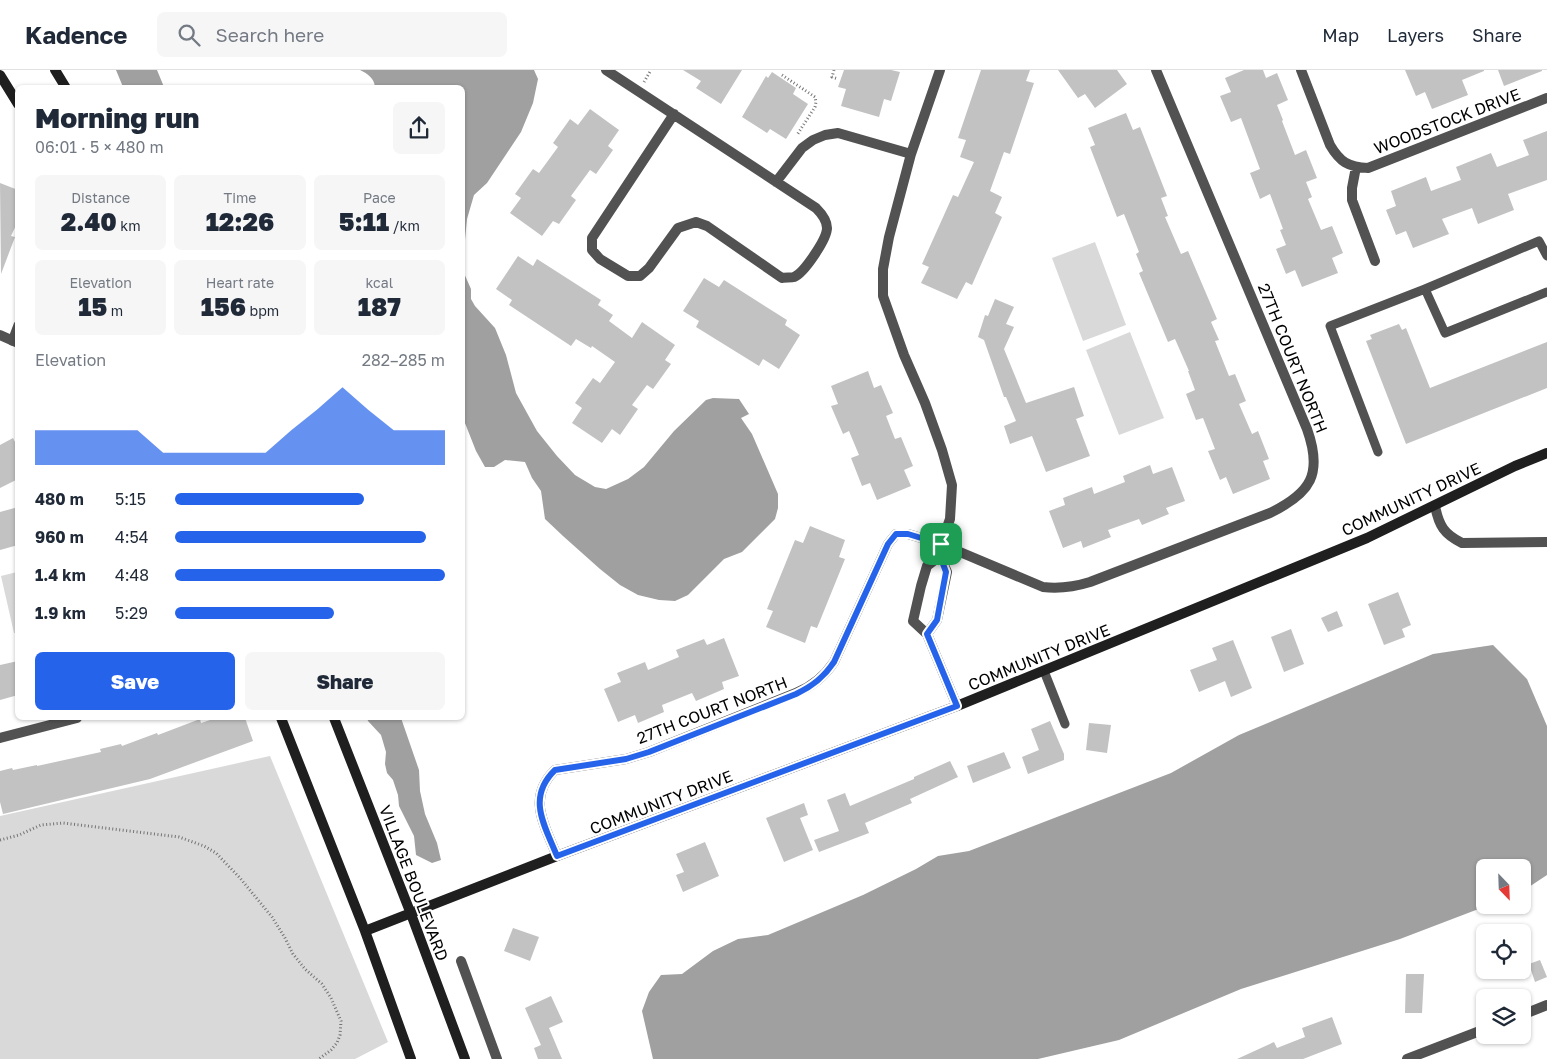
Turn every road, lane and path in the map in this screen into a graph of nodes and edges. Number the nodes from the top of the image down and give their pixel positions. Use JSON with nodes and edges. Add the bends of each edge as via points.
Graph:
{"nodes":[{"id":1,"x":55,"y":70,"type":"edge"},
{"id":2,"x":606,"y":70,"type":"edge"},
{"id":3,"x":834,"y":70,"type":"edge"},
{"id":4,"x":940,"y":70,"type":"edge"},
{"id":5,"x":1156,"y":70,"type":"edge"},
{"id":6,"x":1301,"y":70,"type":"edge"},
{"id":7,"x":0,"y":75,"type":"edge"},
{"id":8,"x":782,"y":75,"type":"dead end"},
{"id":9,"x":838,"y":79,"type":"dead end"},
{"id":10,"x":64,"y":85,"type":"edge"},
{"id":11,"x":1547,"y":98,"type":"edge"},
{"id":12,"x":15,"y":99,"type":"edge"},
{"id":13,"x":674,"y":114,"type":"junction"},
{"id":14,"x":796,"y":136,"type":"dead end"},
{"id":15,"x":911,"y":154,"type":"junction"},
{"id":16,"x":1356,"y":167,"type":"junction"},
{"id":17,"x":776,"y":182,"type":"junction"},
{"id":18,"x":1547,"y":256,"type":"edge"},
{"id":19,"x":1375,"y":261,"type":"dead end"},
{"id":20,"x":1425,"y":289,"type":"junction"},
{"id":21,"x":1547,"y":292,"type":"edge"},
{"id":22,"x":0,"y":335,"type":"edge"},
{"id":23,"x":15,"y":342,"type":"edge"},
{"id":24,"x":1378,"y":452,"type":"dead end"},
{"id":25,"x":1547,"y":453,"type":"edge"},
{"id":26,"x":1435,"y":506,"type":"junction"},
{"id":27,"x":1547,"y":542,"type":"edge"},
{"id":28,"x":941,"y":544,"type":"junction"},
{"id":29,"x":940,"y":556,"type":"junction"},
{"id":30,"x":927,"y":634,"type":"junction"},
{"id":31,"x":1044,"y":671,"type":"junction"},
{"id":32,"x":957,"y":706,"type":"junction"},
{"id":33,"x":69,"y":720,"type":"edge"},
{"id":34,"x":282,"y":720,"type":"edge"},
{"id":35,"x":335,"y":720,"type":"edge"},
{"id":36,"x":1065,"y":724,"type":"dead end"},
{"id":37,"x":0,"y":738,"type":"edge"},
{"id":38,"x":0,"y":840,"type":"edge"},
{"id":39,"x":557,"y":856,"type":"junction"},
{"id":40,"x":411,"y":914,"type":"junction"},
{"id":41,"x":364,"y":931,"type":"junction"},
{"id":42,"x":461,"y":961,"type":"dead end"},
{"id":43,"x":1547,"y":1005,"type":"edge"},
{"id":44,"x":1531,"y":1011,"type":"edge"},
{"id":45,"x":1476,"y":1032,"type":"edge"},
{"id":46,"x":319,"y":1059,"type":"edge"},
{"id":47,"x":411,"y":1059,"type":"edge"},
{"id":48,"x":465,"y":1059,"type":"edge"},
{"id":49,"x":497,"y":1059,"type":"edge"},
{"id":50,"x":1407,"y":1059,"type":"edge"}],
"edges":[{"from":1,"to":10,"type":"street"},
{"from":2,"to":13,"type":"street"},
{"from":3,"to":9,"type":"path","via":[[832,77]]},
{"from":4,"to":15,"type":"street"},
{"from":5,"to":28,"type":"street","name":"27TH COURT NORTH","via":[[1312,444],[1312,480],[1288,504],[1270,513],[1074,587],[1043,587]]},
{"from":6,"to":16,"type":"street","name":"WOODSTOCK DRIVE","via":[[1330,145],[1345,163]]},
{"from":7,"to":12,"type":"street"},
{"from":8,"to":14,"type":"path","via":[[815,97],[815,107]]},
{"from":11,"to":16,"type":"street","name":"WOODSTOCK DRIVE","via":[[1368,168]]},
{"from":13,"to":17,"type":"street"},
{"from":13,"to":17,"type":"street","via":[[592,238],[592,250],[600,259],[628,276],[640,276],[678,228],[696,222],[707,226],[782,278],[794,277],[824,240],[827,229],[824,217],[816,208]]},
{"from":15,"to":17,"type":"street","via":[[838,133],[825,135],[802,148]]},
{"from":15,"to":28,"type":"street","via":[[889,237],[883,269],[883,296],[925,403],[952,484],[950,520]]},
{"from":16,"to":19,"type":"street","name":"WOODSTOCK DRIVE","via":[[1352,200]]},
{"from":18,"to":20,"type":"lane","via":[[1539,241]]},
{"from":20,"to":21,"type":"lane","via":[[1445,334]]},
{"from":20,"to":24,"type":"lane","via":[[1330,326]]},
{"from":22,"to":23,"type":"street"},
{"from":25,"to":26,"type":"street","name":"COMMUNITY DRIVE"},
{"from":26,"to":27,"type":"street","via":[[1442,528],[1462,544]]},
{"from":26,"to":31,"type":"street","name":"COMMUNITY DRIVE","via":[[1367,538]]},
{"from":28,"to":29,"type":"street"},
{"from":28,"to":39,"type":"street","name":"27TH COURT NORTH","via":[[908,534],[896,534],[888,544],[834,662],[808,688],[649,752],[626,759],[555,770],[542,788],[540,813]]},
{"from":29,"to":30,"type":"street","via":[[946,572],[937,620]]},
{"from":29,"to":30,"type":"street","via":[[928,566],[913,621]]},
{"from":30,"to":32,"type":"street"},
{"from":31,"to":32,"type":"street","name":"COMMUNITY DRIVE"},
{"from":31,"to":36,"type":"lane"},
{"from":32,"to":39,"type":"street","name":"COMMUNITY DRIVE"},
{"from":33,"to":37,"type":"street"},
{"from":34,"to":41,"type":"street"},
{"from":35,"to":40,"type":"street","name":"VILLAGE BOULEVARD"},
{"from":38,"to":46,"type":"path","via":[[41,825],[63,823],[179,837],[216,853],[272,917],[293,954],[331,998],[341,1021],[340,1035],[331,1050]]},
{"from":39,"to":40,"type":"street","name":"COMMUNITY DRIVE"},
{"from":40,"to":41,"type":"street","name":"COMMUNITY DRIVE"},
{"from":40,"to":48,"type":"street","name":"VILLAGE BOULEVARD"},
{"from":41,"to":47,"type":"street"},
{"from":42,"to":49,"type":"street"},
{"from":43,"to":44,"type":"street"},
{"from":45,"to":50,"type":"street"}]}
